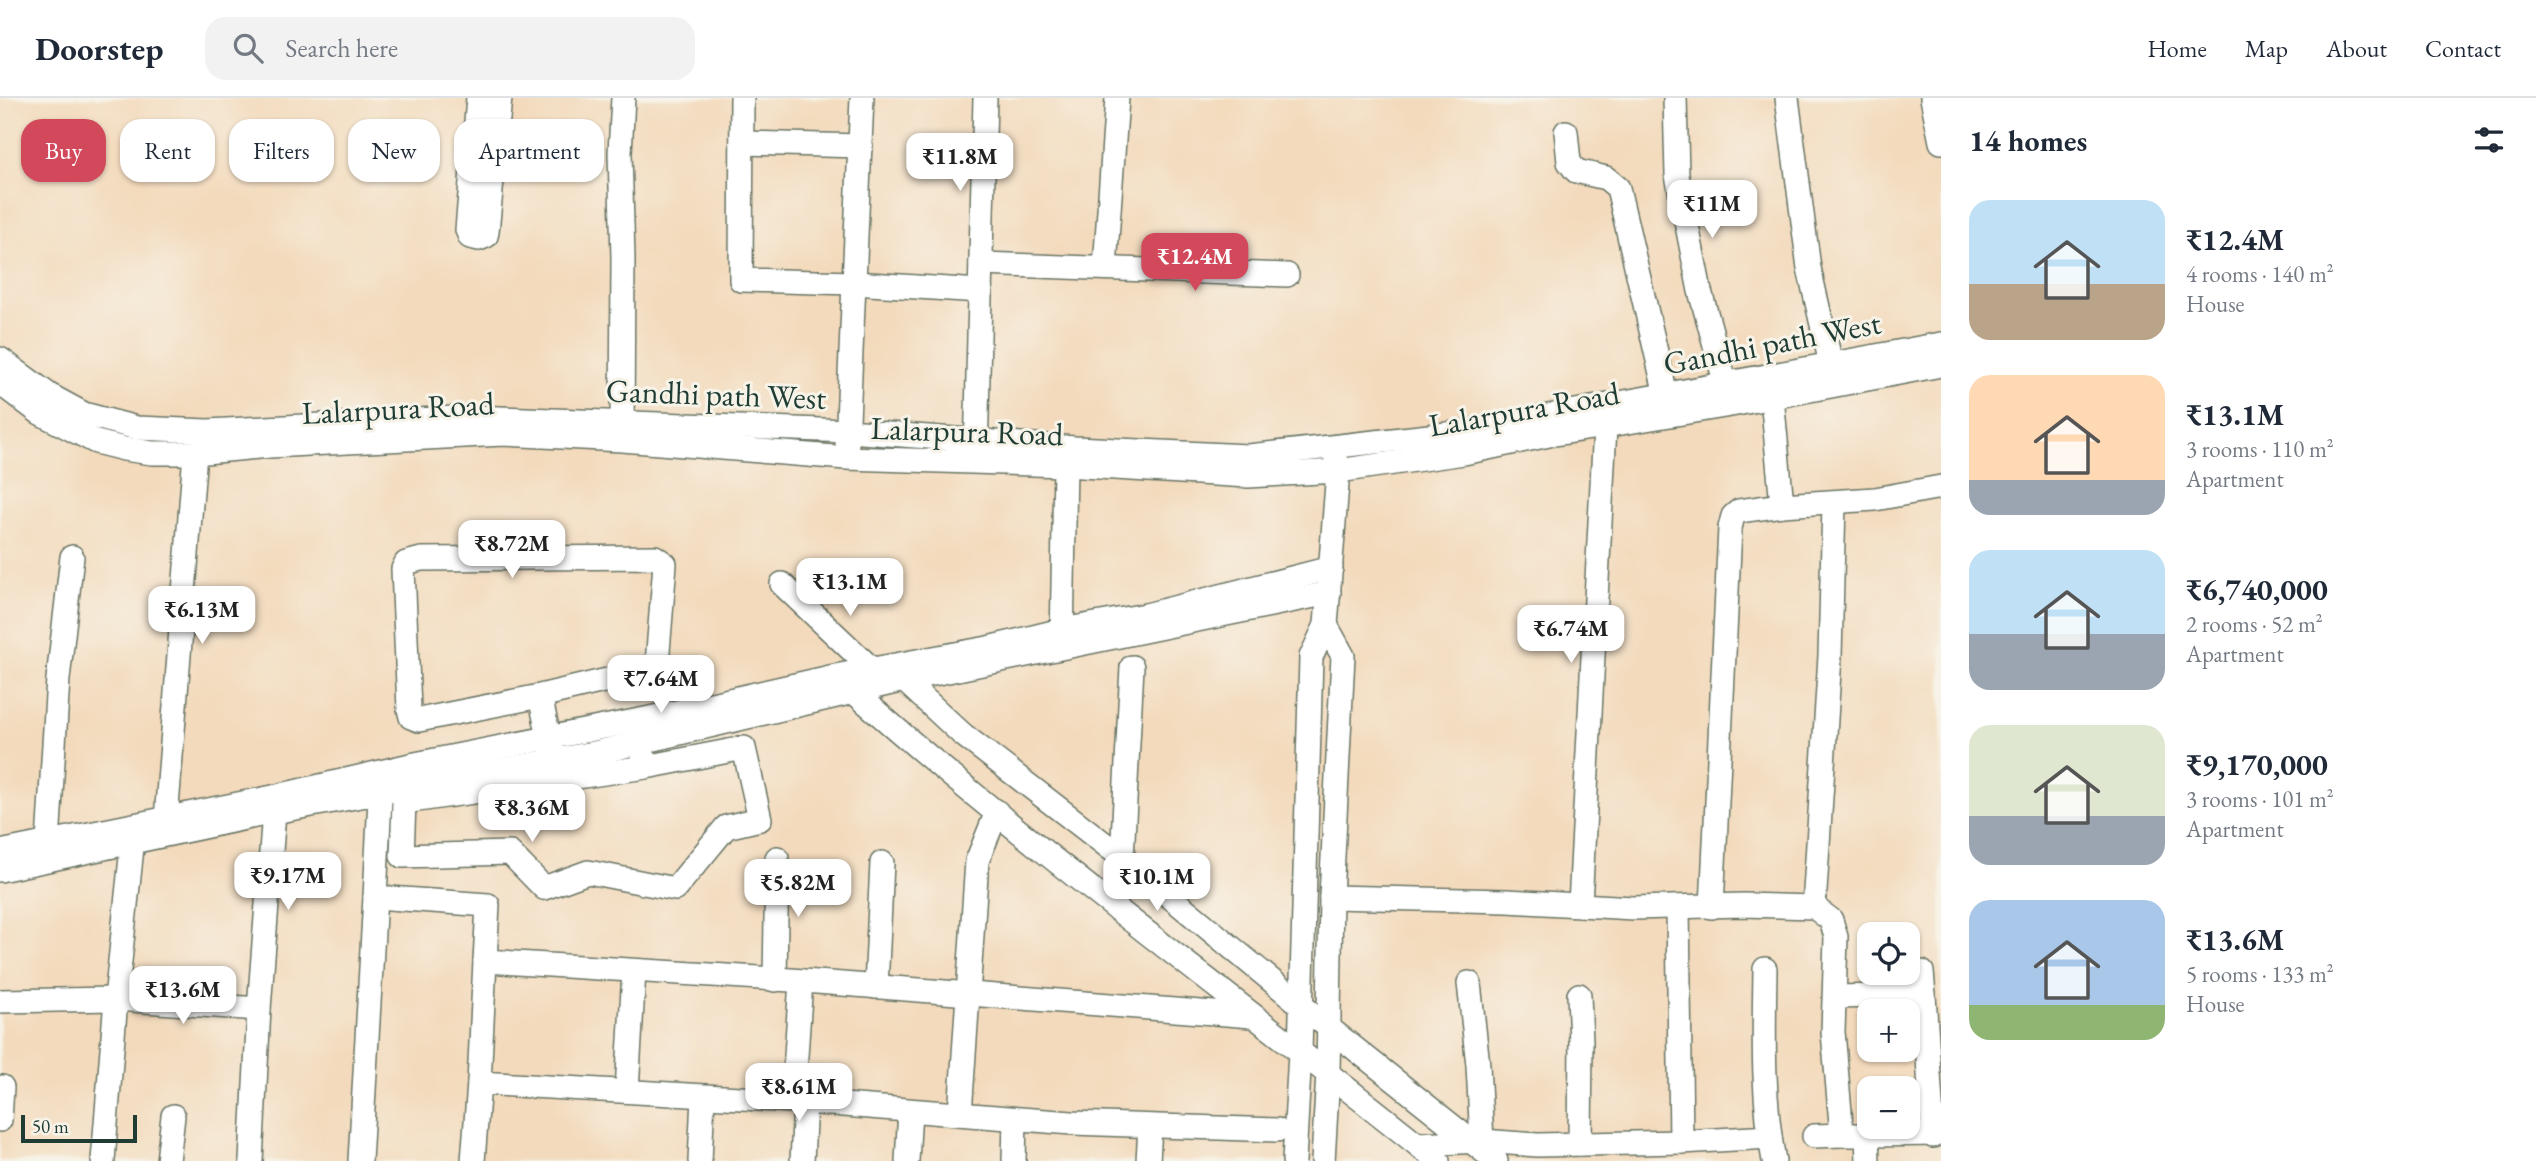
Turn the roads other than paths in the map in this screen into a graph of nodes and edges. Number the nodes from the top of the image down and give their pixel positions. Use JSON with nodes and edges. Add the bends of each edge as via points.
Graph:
{"nodes":[{"id":1,"x":478,"y":98,"type":"edge"},
{"id":2,"x":500,"y":98,"type":"edge"},
{"id":3,"x":623,"y":98,"type":"edge"},
{"id":4,"x":742,"y":98,"type":"edge"},
{"id":5,"x":862,"y":98,"type":"edge"},
{"id":6,"x":985,"y":98,"type":"edge"},
{"id":7,"x":1117,"y":98,"type":"edge"},
{"id":8,"x":1675,"y":98,"type":"edge"},
{"id":9,"x":1787,"y":98,"type":"edge"},
{"id":10,"x":1932,"y":98,"type":"edge"},
{"id":11,"x":1566,"y":132,"type":"dead end"},
{"id":12,"x":1941,"y":142,"type":"edge"},
{"id":13,"x":742,"y":143,"type":"junction"},
{"id":14,"x":861,"y":146,"type":"junction"},
{"id":15,"x":981,"y":264,"type":"junction"},
{"id":16,"x":1105,"y":267,"type":"junction"},
{"id":17,"x":1287,"y":275,"type":"dead end"},
{"id":18,"x":853,"y":283,"type":"junction"},
{"id":19,"x":981,"y":290,"type":"junction"},
{"id":20,"x":1941,"y":344,"type":"edge"},
{"id":21,"x":0,"y":359,"type":"edge"},
{"id":22,"x":1831,"y":364,"type":"junction"},
{"id":23,"x":1941,"y":365,"type":"edge"},
{"id":24,"x":0,"y":383,"type":"edge"},
{"id":25,"x":1726,"y":385,"type":"junction"},
{"id":26,"x":1769,"y":387,"type":"junction"},
{"id":27,"x":1666,"y":395,"type":"junction"},
{"id":28,"x":1605,"y":427,"type":"junction"},
{"id":29,"x":622,"y":430,"type":"junction"},
{"id":30,"x":848,"y":431,"type":"junction"},
{"id":31,"x":1336,"y":448,"type":"junction"},
{"id":32,"x":976,"y":451,"type":"junction"},
{"id":33,"x":195,"y":453,"type":"junction"},
{"id":34,"x":846,"y":458,"type":"junction"},
{"id":35,"x":1065,"y":465,"type":"junction"},
{"id":36,"x":1338,"y":471,"type":"junction"},
{"id":37,"x":1941,"y":487,"type":"edge"},
{"id":38,"x":1834,"y":503,"type":"junction"},
{"id":39,"x":1782,"y":505,"type":"junction"},
{"id":40,"x":72,"y":557,"type":"dead end"},
{"id":41,"x":1331,"y":568,"type":"junction"},
{"id":42,"x":782,"y":584,"type":"dead end"},
{"id":43,"x":1329,"y":593,"type":"junction"},
{"id":44,"x":1326,"y":625,"type":"junction"},
{"id":45,"x":1062,"y":639,"type":"junction"},
{"id":46,"x":1132,"y":667,"type":"dead end"},
{"id":47,"x":888,"y":678,"type":"junction"},
{"id":48,"x":854,"y":692,"type":"junction"},
{"id":49,"x":540,"y":696,"type":"junction"},
{"id":50,"x":742,"y":708,"type":"junction"},
{"id":51,"x":549,"y":737,"type":"junction"},
{"id":52,"x":629,"y":737,"type":"junction"},
{"id":53,"x":554,"y":760,"type":"junction"},
{"id":54,"x":646,"y":767,"type":"junction"},
{"id":55,"x":381,"y":782,"type":"junction"},
{"id":56,"x":274,"y":812,"type":"junction"},
{"id":57,"x":997,"y":812,"type":"junction"},
{"id":58,"x":166,"y":826,"type":"junction"},
{"id":59,"x":133,"y":834,"type":"junction"},
{"id":60,"x":48,"y":843,"type":"junction"},
{"id":61,"x":0,"y":852,"type":"edge"},
{"id":62,"x":778,"y":858,"type":"dead end"},
{"id":63,"x":1122,"y":858,"type":"junction"},
{"id":64,"x":882,"y":863,"type":"dead end"},
{"id":65,"x":0,"y":870,"type":"edge"},
{"id":66,"x":375,"y":897,"type":"junction"},
{"id":67,"x":1331,"y":897,"type":"junction"},
{"id":68,"x":1580,"y":905,"type":"junction"},
{"id":69,"x":1712,"y":906,"type":"junction"},
{"id":70,"x":1678,"y":907,"type":"junction"},
{"id":71,"x":1814,"y":907,"type":"junction"},
{"id":72,"x":485,"y":961,"type":"junction"},
{"id":73,"x":1765,"y":969,"type":"dead end"},
{"id":74,"x":634,"y":971,"type":"junction"},
{"id":75,"x":775,"y":979,"type":"junction"},
{"id":76,"x":801,"y":981,"type":"junction"},
{"id":77,"x":1469,"y":983,"type":"dead end"},
{"id":78,"x":876,"y":987,"type":"junction"},
{"id":79,"x":968,"y":994,"type":"junction"},
{"id":80,"x":1579,"y":995,"type":"dead end"},
{"id":81,"x":1835,"y":997,"type":"junction"},
{"id":82,"x":116,"y":999,"type":"junction"},
{"id":83,"x":0,"y":1001,"type":"edge"},
{"id":84,"x":1301,"y":1004,"type":"junction"},
{"id":85,"x":259,"y":1009,"type":"junction"},
{"id":86,"x":1252,"y":1016,"type":"junction"},
{"id":87,"x":1329,"y":1028,"type":"junction"},
{"id":88,"x":1300,"y":1052,"type":"junction"},
{"id":89,"x":1328,"y":1073,"type":"junction"},
{"id":90,"x":478,"y":1083,"type":"junction"},
{"id":91,"x":2,"y":1087,"type":"dead end"},
{"id":92,"x":627,"y":1091,"type":"junction"},
{"id":93,"x":703,"y":1097,"type":"junction"},
{"id":94,"x":799,"y":1101,"type":"junction"},
{"id":95,"x":909,"y":1111,"type":"junction"},
{"id":96,"x":960,"y":1114,"type":"junction"},
{"id":97,"x":173,"y":1116,"type":"dead end"},
{"id":98,"x":1015,"y":1119,"type":"junction"},
{"id":99,"x":0,"y":1120,"type":"edge"},
{"id":100,"x":1150,"y":1127,"type":"junction"},
{"id":101,"x":1277,"y":1130,"type":"dead end"},
{"id":102,"x":1842,"y":1135,"type":"junction"},
{"id":103,"x":1857,"y":1135,"type":"edge"},
{"id":104,"x":1937,"y":1135,"type":"edge"},
{"id":105,"x":1814,"y":1136,"type":"dead end"},
{"id":106,"x":1770,"y":1137,"type":"junction"},
{"id":107,"x":1867,"y":1139,"type":"edge"},
{"id":108,"x":1476,"y":1142,"type":"junction"},
{"id":109,"x":1681,"y":1142,"type":"junction"},
{"id":110,"x":1417,"y":1144,"type":"junction"},
{"id":111,"x":1580,"y":1144,"type":"junction"},
{"id":112,"x":103,"y":1161,"type":"edge"},
{"id":113,"x":168,"y":1161,"type":"edge"},
{"id":114,"x":251,"y":1161,"type":"edge"},
{"id":115,"x":360,"y":1161,"type":"edge"},
{"id":116,"x":473,"y":1161,"type":"edge"},
{"id":117,"x":700,"y":1161,"type":"edge"},
{"id":118,"x":802,"y":1161,"type":"edge"},
{"id":119,"x":907,"y":1161,"type":"edge"},
{"id":120,"x":1014,"y":1161,"type":"edge"},
{"id":121,"x":1148,"y":1161,"type":"edge"},
{"id":122,"x":1294,"y":1161,"type":"edge"},
{"id":123,"x":1323,"y":1161,"type":"edge"},
{"id":124,"x":1438,"y":1161,"type":"edge"},
{"id":125,"x":1496,"y":1161,"type":"edge"},
{"id":126,"x":1774,"y":1161,"type":"edge"},
{"id":127,"x":1868,"y":1161,"type":"edge"}],
"edges":[{"from":1,"to":2,"type":"street","via":[[467,230],[470,237],[479,239],[487,232]]},
{"from":3,"to":29,"type":"street"},
{"from":4,"to":13,"type":"street"},
{"from":5,"to":14,"type":"street"},
{"from":6,"to":15,"type":"street"},
{"from":7,"to":16,"type":"street"},
{"from":8,"to":25,"type":"street","via":[[1677,175],[1700,291]]},
{"from":9,"to":22,"type":"street","via":[[1810,268]]},
{"from":10,"to":12,"type":"street"},
{"from":11,"to":27,"type":"street","via":[[1569,162],[1576,171],[1606,178],[1618,188]]},
{"from":13,"to":14,"type":"street"},
{"from":13,"to":18,"type":"street","via":[[741,280]]},
{"from":14,"to":18,"type":"street"},
{"from":15,"to":16,"type":"street"},
{"from":15,"to":19,"type":"street"},
{"from":16,"to":17,"type":"street"},
{"from":18,"to":19,"type":"street"},
{"from":18,"to":30,"type":"street"},
{"from":19,"to":32,"type":"street"},
{"from":20,"to":22,"type":"street","name":"Gandhi path West"},
{"from":21,"to":29,"type":"street","name":"Gandhi path West","via":[[49,396],[84,414],[137,428],[208,431],[474,417]]},
{"from":22,"to":26,"type":"street","name":"Gandhi path West"},
{"from":23,"to":26,"type":"street","name":"Lalarpura Road"},
{"from":24,"to":33,"type":"street","name":"Lalarpura Road","via":[[40,413],[96,442],[152,453]]},
{"from":25,"to":26,"type":"street","name":"Gandhi path West"},
{"from":25,"to":27,"type":"street","name":"Gandhi path West"},
{"from":26,"to":28,"type":"street","name":"Lalarpura Road"},
{"from":26,"to":39,"type":"street"},
{"from":27,"to":31,"type":"street","name":"Gandhi path West","via":[[1456,433]]},
{"from":28,"to":36,"type":"street","name":"Lalarpura Road"},
{"from":28,"to":68,"type":"street"},
{"from":29,"to":30,"type":"street","name":"Gandhi path West"},
{"from":29,"to":33,"type":"street","name":"Lalarpura Road"},
{"from":29,"to":34,"type":"street","name":"Lalarpura Road"},
{"from":30,"to":32,"type":"street","name":"Gandhi path West"},
{"from":30,"to":34,"type":"street"},
{"from":31,"to":32,"type":"street","name":"Gandhi path West","via":[[1248,456]]},
{"from":31,"to":36,"type":"street"},
{"from":32,"to":34,"type":"street","name":"Lalarpura Road"},
{"from":32,"to":35,"type":"street","name":"Lalarpura Road"},
{"from":33,"to":58,"type":"street"},
{"from":35,"to":36,"type":"street","name":"Lalarpura Road","via":[[1248,476]]},
{"from":35,"to":45,"type":"street"},
{"from":36,"to":41,"type":"street"},
{"from":37,"to":38,"type":"street"},
{"from":38,"to":39,"type":"street"},
{"from":38,"to":71,"type":"street","via":[[1830,656]]},
{"from":39,"to":69,"type":"street","via":[[1732,516]]},
{"from":40,"to":60,"type":"street","via":[[58,679]]},
{"from":41,"to":43,"type":"street"},
{"from":41,"to":45,"type":"street"},
{"from":42,"to":47,"type":"street"},
{"from":43,"to":44,"type":"street"},
{"from":43,"to":45,"type":"street"},
{"from":44,"to":67,"type":"street","via":[[1343,656]]},
{"from":44,"to":84,"type":"street","via":[[1311,657]]},
{"from":45,"to":47,"type":"street"},
{"from":45,"to":47,"type":"street","via":[[988,648]]},
{"from":46,"to":63,"type":"street"},
{"from":47,"to":48,"type":"street"},
{"from":47,"to":50,"type":"street"},
{"from":47,"to":63,"type":"street"},
{"from":48,"to":50,"type":"street"},
{"from":48,"to":57,"type":"street"},
{"from":49,"to":49,"type":"street","via":[[419,720],[411,717],[406,564],[421,559],[661,559],[665,564],[664,594],[654,669]]},
{"from":49,"to":51,"type":"street"},
{"from":50,"to":52,"type":"street"},
{"from":51,"to":52,"type":"street"},
{"from":51,"to":53,"type":"street"},
{"from":51,"to":55,"type":"street"},
{"from":52,"to":53,"type":"street"},
{"from":52,"to":54,"type":"street"},
{"from":53,"to":55,"type":"street"},
{"from":54,"to":54,"type":"street","via":[[744,748],[760,819],[726,827],[675,889],[588,872],[544,888],[510,853],[402,856],[404,802]]},
{"from":55,"to":56,"type":"street"},
{"from":55,"to":58,"type":"street","via":[[273,797]]},
{"from":55,"to":66,"type":"street"},
{"from":56,"to":58,"type":"street"},
{"from":56,"to":85,"type":"street"},
{"from":57,"to":79,"type":"street","via":[[977,861]]},
{"from":57,"to":86,"type":"street"},
{"from":58,"to":59,"type":"street"},
{"from":59,"to":60,"type":"street"},
{"from":59,"to":65,"type":"street"},
{"from":59,"to":82,"type":"street"},
{"from":60,"to":61,"type":"street"},
{"from":62,"to":75,"type":"street"},
{"from":63,"to":84,"type":"street"},
{"from":64,"to":78,"type":"street"},
{"from":66,"to":72,"type":"street","via":[[488,905]]},
{"from":66,"to":115,"type":"street"},
{"from":67,"to":68,"type":"street"},
{"from":67,"to":87,"type":"street"},
{"from":68,"to":70,"type":"street"},
{"from":69,"to":70,"type":"street"},
{"from":69,"to":71,"type":"street"},
{"from":70,"to":109,"type":"street"},
{"from":71,"to":81,"type":"street","via":[[1831,920],[1836,937]]},
{"from":72,"to":74,"type":"street"},
{"from":72,"to":90,"type":"street"},
{"from":73,"to":106,"type":"street","via":[[1763,1049]]},
{"from":74,"to":75,"type":"street"},
{"from":74,"to":92,"type":"street"},
{"from":75,"to":76,"type":"street"},
{"from":76,"to":78,"type":"street"},
{"from":76,"to":94,"type":"street"},
{"from":77,"to":108,"type":"street","via":[[1478,1065]]},
{"from":78,"to":79,"type":"street"},
{"from":79,"to":86,"type":"street"},
{"from":79,"to":96,"type":"street"},
{"from":80,"to":111,"type":"street"},
{"from":81,"to":102,"type":"street","via":[[1833,1032]]},
{"from":81,"to":104,"type":"street","via":[[1923,984]]},
{"from":82,"to":83,"type":"street"},
{"from":82,"to":85,"type":"street"},
{"from":82,"to":112,"type":"street"},
{"from":84,"to":87,"type":"street"},
{"from":84,"to":88,"type":"street"},
{"from":85,"to":114,"type":"street"},
{"from":86,"to":88,"type":"street"},
{"from":87,"to":89,"type":"street"},
{"from":87,"to":108,"type":"street"},
{"from":88,"to":89,"type":"street"},
{"from":88,"to":122,"type":"street"},
{"from":89,"to":110,"type":"street"},
{"from":89,"to":123,"type":"street"},
{"from":90,"to":92,"type":"street"},
{"from":90,"to":116,"type":"street"},
{"from":91,"to":99,"type":"street"},
{"from":92,"to":93,"type":"street"},
{"from":93,"to":94,"type":"street"},
{"from":93,"to":117,"type":"street"},
{"from":94,"to":95,"type":"street"},
{"from":94,"to":118,"type":"street"},
{"from":95,"to":96,"type":"street"},
{"from":95,"to":119,"type":"street"},
{"from":96,"to":98,"type":"street"},
{"from":97,"to":113,"type":"street"},
{"from":98,"to":100,"type":"street"},
{"from":98,"to":120,"type":"street"},
{"from":100,"to":101,"type":"street"},
{"from":100,"to":121,"type":"street"},
{"from":102,"to":103,"type":"street"},
{"from":102,"to":105,"type":"street"},
{"from":106,"to":109,"type":"street"},
{"from":106,"to":126,"type":"street"},
{"from":107,"to":127,"type":"street"},
{"from":108,"to":110,"type":"street"},
{"from":108,"to":111,"type":"street"},
{"from":108,"to":125,"type":"street"},
{"from":109,"to":111,"type":"street"},
{"from":110,"to":124,"type":"street"}]}
